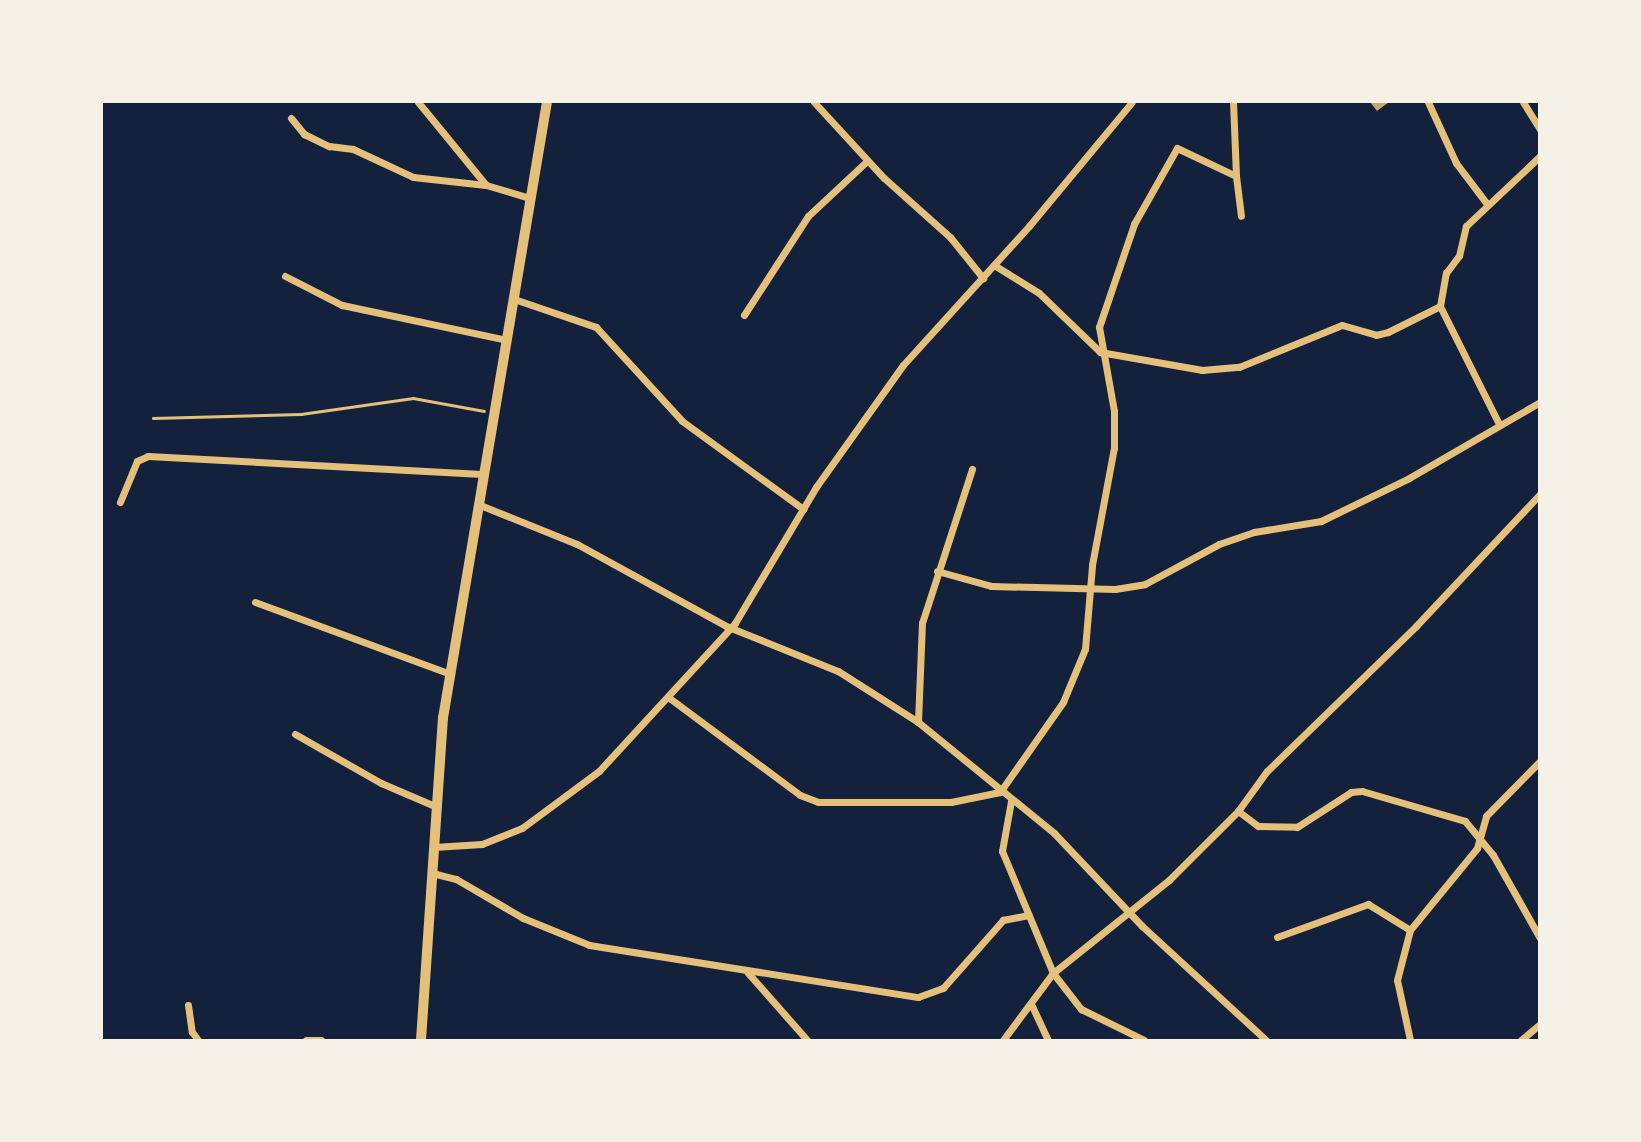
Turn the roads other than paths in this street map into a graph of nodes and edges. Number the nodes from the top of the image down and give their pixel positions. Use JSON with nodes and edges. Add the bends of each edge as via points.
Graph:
{"nodes":[{"id":1,"x":418,"y":102,"type":"edge"},
{"id":2,"x":547,"y":102,"type":"edge"},
{"id":3,"x":814,"y":102,"type":"edge"},
{"id":4,"x":1132,"y":102,"type":"edge"},
{"id":5,"x":1233,"y":102,"type":"edge"},
{"id":6,"x":1428,"y":102,"type":"edge"},
{"id":7,"x":1523,"y":102,"type":"edge"},
{"id":8,"x":290,"y":118,"type":"dead end"},
{"id":9,"x":1539,"y":129,"type":"edge"},
{"id":10,"x":1539,"y":156,"type":"edge"},
{"id":11,"x":867,"y":161,"type":"junction"},
{"id":12,"x":1236,"y":176,"type":"junction"},
{"id":13,"x":486,"y":185,"type":"junction"},
{"id":14,"x":530,"y":198,"type":"junction"},
{"id":15,"x":1487,"y":204,"type":"junction"},
{"id":16,"x":1241,"y":216,"type":"dead end"},
{"id":17,"x":994,"y":265,"type":"junction"},
{"id":18,"x":285,"y":276,"type":"dead end"},
{"id":19,"x":983,"y":278,"type":"junction"},
{"id":20,"x":514,"y":299,"type":"junction"},
{"id":21,"x":1440,"y":306,"type":"junction"},
{"id":22,"x":744,"y":315,"type":"dead end"},
{"id":23,"x":506,"y":340,"type":"junction"},
{"id":24,"x":1100,"y":352,"type":"junction"},
{"id":25,"x":1539,"y":402,"type":"edge"},
{"id":26,"x":1499,"y":424,"type":"junction"},
{"id":27,"x":972,"y":469,"type":"dead end"},
{"id":28,"x":482,"y":474,"type":"junction"},
{"id":29,"x":1539,"y":494,"type":"edge"},
{"id":30,"x":120,"y":502,"type":"dead end"},
{"id":31,"x":480,"y":505,"type":"junction"},
{"id":32,"x":803,"y":509,"type":"junction"},
{"id":33,"x":937,"y":571,"type":"junction"},
{"id":34,"x":1089,"y":587,"type":"junction"},
{"id":35,"x":256,"y":602,"type":"dead end"},
{"id":36,"x":732,"y":627,"type":"junction"},
{"id":37,"x":451,"y":674,"type":"junction"},
{"id":38,"x":668,"y":697,"type":"junction"},
{"id":39,"x":918,"y":722,"type":"junction"},
{"id":40,"x":295,"y":734,"type":"dead end"},
{"id":41,"x":1539,"y":761,"type":"edge"},
{"id":42,"x":1000,"y":792,"type":"junction"},
{"id":43,"x":1011,"y":801,"type":"junction"},
{"id":44,"x":436,"y":807,"type":"junction"},
{"id":45,"x":1238,"y":811,"type":"junction"},
{"id":46,"x":1479,"y":833,"type":"junction"},
{"id":47,"x":434,"y":847,"type":"junction"},
{"id":48,"x":432,"y":873,"type":"junction"},
{"id":49,"x":1132,"y":911,"type":"junction"},
{"id":50,"x":1029,"y":915,"type":"junction"},
{"id":51,"x":1410,"y":930,"type":"junction"},
{"id":52,"x":1277,"y":937,"type":"dead end"},
{"id":53,"x":1539,"y":939,"type":"edge"},
{"id":54,"x":747,"y":972,"type":"junction"},
{"id":55,"x":1053,"y":973,"type":"junction"},
{"id":56,"x":188,"y":1005,"type":"dead end"},
{"id":57,"x":1032,"y":1006,"type":"junction"},
{"id":58,"x":1539,"y":1024,"type":"edge"},
{"id":59,"x":198,"y":1041,"type":"edge"},
{"id":60,"x":306,"y":1041,"type":"edge"},
{"id":61,"x":321,"y":1041,"type":"edge"},
{"id":62,"x":421,"y":1041,"type":"edge"},
{"id":63,"x":807,"y":1041,"type":"edge"},
{"id":64,"x":1003,"y":1041,"type":"edge"},
{"id":65,"x":1048,"y":1041,"type":"edge"},
{"id":66,"x":1144,"y":1041,"type":"edge"},
{"id":67,"x":1266,"y":1041,"type":"edge"},
{"id":68,"x":1410,"y":1041,"type":"edge"},
{"id":69,"x":1521,"y":1041,"type":"edge"}],
"edges":[{"from":1,"to":13,"type":"street"},
{"from":2,"to":14,"type":"main road"},
{"from":3,"to":11,"type":"street"},
{"from":4,"to":17,"type":"street"},
{"from":5,"to":12,"type":"street"},
{"from":6,"to":15,"type":"street","via":[[1456,163]]},
{"from":7,"to":9,"type":"street"},
{"from":8,"to":13,"type":"street","via":[[303,134],[329,146],[353,149],[413,177]]},
{"from":10,"to":15,"type":"street"},
{"from":11,"to":19,"type":"street","via":[[920,207]]},
{"from":11,"to":22,"type":"street","via":[[808,216]]},
{"from":12,"to":16,"type":"street"},
{"from":12,"to":24,"type":"street","via":[[1177,148],[1134,224],[1099,327]]},
{"from":13,"to":14,"type":"street"},
{"from":14,"to":20,"type":"main road"},
{"from":15,"to":21,"type":"street","via":[[1466,226],[1459,256],[1446,273]]},
{"from":17,"to":19,"type":"street"},
{"from":17,"to":24,"type":"street","via":[[1040,293]]},
{"from":18,"to":23,"type":"street","via":[[342,305]]},
{"from":19,"to":32,"type":"street","via":[[883,390]]},
{"from":20,"to":23,"type":"main road"},
{"from":20,"to":32,"type":"street","via":[[596,327],[682,421]]},
{"from":21,"to":24,"type":"street","via":[[1388,332],[1376,335],[1342,325],[1225,369],[1202,370]]},
{"from":21,"to":26,"type":"street"},
{"from":23,"to":28,"type":"main road"},
{"from":24,"to":34,"type":"street","via":[[1114,411],[1114,448]]},
{"from":25,"to":26,"type":"street"},
{"from":26,"to":34,"type":"street","via":[[1409,478],[1321,521],[1219,544],[1145,584]]},
{"from":27,"to":33,"type":"street"},
{"from":28,"to":30,"type":"street","via":[[148,456],[137,461]]},
{"from":28,"to":31,"type":"main road"},
{"from":29,"to":45,"type":"street","via":[[1416,626],[1267,771]]},
{"from":31,"to":36,"type":"street","via":[[577,544]]},
{"from":31,"to":37,"type":"main road"},
{"from":32,"to":36,"type":"street"},
{"from":33,"to":34,"type":"street","via":[[991,586]]},
{"from":33,"to":39,"type":"street","via":[[922,623]]},
{"from":34,"to":42,"type":"street","via":[[1090,618],[1074,682]]},
{"from":35,"to":37,"type":"street"},
{"from":36,"to":38,"type":"street"},
{"from":36,"to":39,"type":"street","via":[[838,671]]},
{"from":37,"to":44,"type":"main road"},
{"from":38,"to":42,"type":"street","via":[[800,795],[818,802],[951,802]]},
{"from":38,"to":47,"type":"street","via":[[599,771],[522,828],[482,844]]},
{"from":39,"to":42,"type":"street"},
{"from":40,"to":44,"type":"street","via":[[381,783]]},
{"from":41,"to":46,"type":"street","via":[[1486,816]]},
{"from":42,"to":43,"type":"street"},
{"from":43,"to":49,"type":"street","via":[[1054,833]]},
{"from":43,"to":50,"type":"street","via":[[1002,851]]},
{"from":44,"to":47,"type":"main road"},
{"from":45,"to":46,"type":"street","via":[[1258,826],[1297,827],[1351,792],[1362,791],[1465,821]]},
{"from":45,"to":49,"type":"street"},
{"from":46,"to":51,"type":"street","via":[[1477,848]]},
{"from":46,"to":53,"type":"street"},
{"from":47,"to":48,"type":"main road"},
{"from":48,"to":54,"type":"street","via":[[456,879],[523,918],[589,945]]},
{"from":48,"to":62,"type":"main road"},
{"from":49,"to":55,"type":"street"},
{"from":49,"to":67,"type":"street","via":[[1154,939]]},
{"from":50,"to":54,"type":"street","via":[[1003,920],[967,967],[930,995]]},
{"from":50,"to":55,"type":"street"},
{"from":51,"to":52,"type":"street","via":[[1368,904]]},
{"from":51,"to":68,"type":"street","via":[[1397,980]]},
{"from":54,"to":63,"type":"street"},
{"from":55,"to":57,"type":"street"},
{"from":55,"to":66,"type":"street","via":[[1081,1009]]},
{"from":56,"to":59,"type":"street"},
{"from":57,"to":64,"type":"street"},
{"from":57,"to":65,"type":"street"},
{"from":58,"to":69,"type":"street"},
{"from":60,"to":61,"type":"street"}]}
